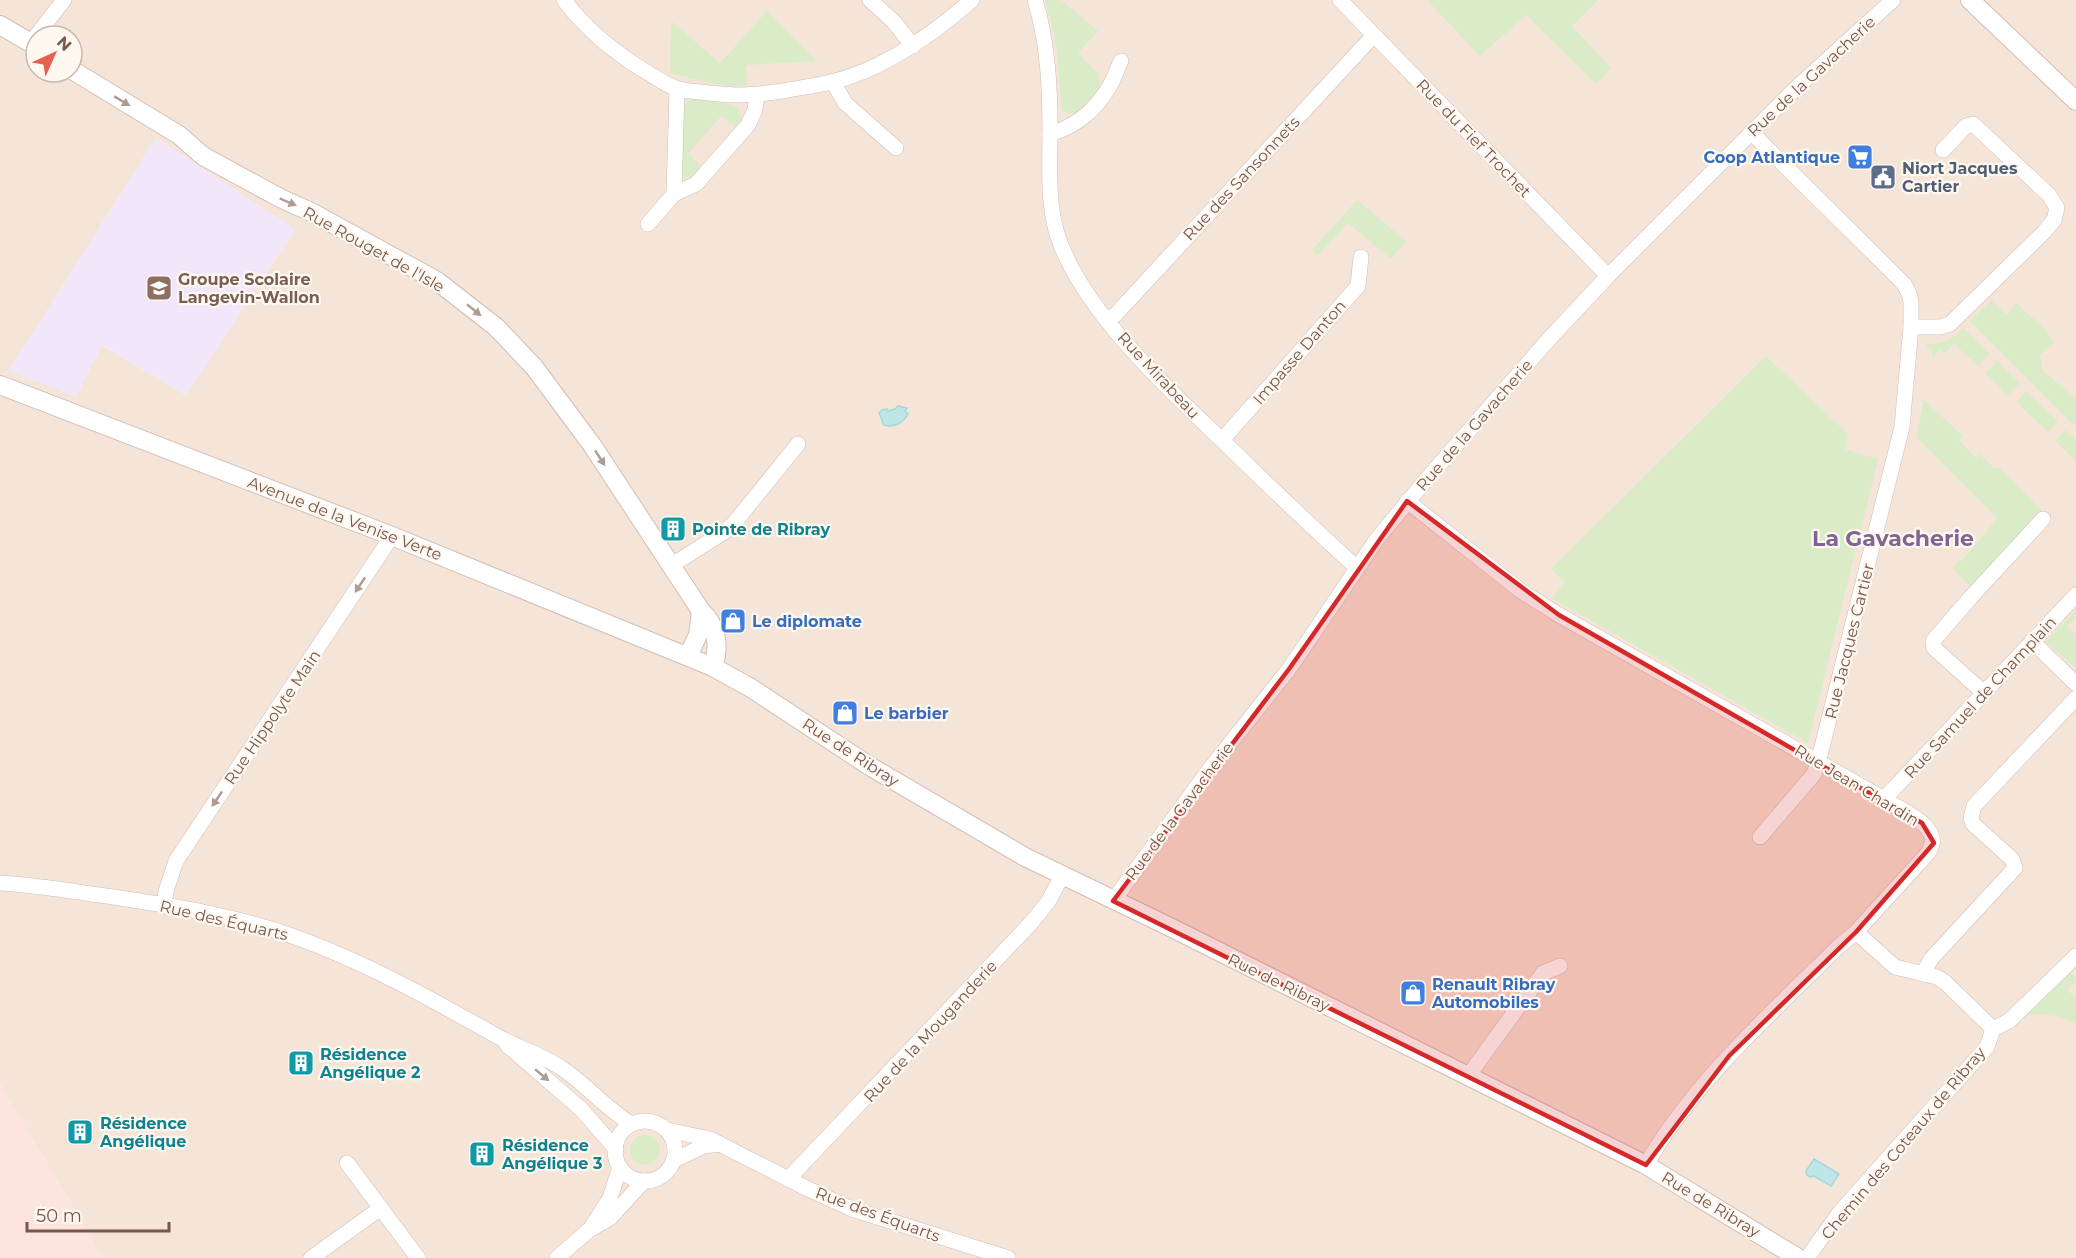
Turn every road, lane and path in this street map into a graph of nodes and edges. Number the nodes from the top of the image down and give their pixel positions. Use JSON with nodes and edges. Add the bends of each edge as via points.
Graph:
{"nodes":[{"id":1,"x":64,"y":0,"type":"edge"},
{"id":2,"x":564,"y":0,"type":"edge"},
{"id":3,"x":870,"y":0,"type":"edge"},
{"id":4,"x":972,"y":0,"type":"edge"},
{"id":5,"x":1035,"y":0,"type":"edge"},
{"id":6,"x":1340,"y":0,"type":"edge"},
{"id":7,"x":1893,"y":0,"type":"edge"},
{"id":8,"x":1970,"y":0,"type":"edge"},
{"id":9,"x":47,"y":24,"type":"edge"},
{"id":10,"x":0,"y":25,"type":"edge"},
{"id":11,"x":24,"y":35,"type":"edge"},
{"id":12,"x":1374,"y":35,"type":"junction"},
{"id":13,"x":913,"y":46,"type":"junction"},
{"id":14,"x":1121,"y":61,"type":"dead end"},
{"id":15,"x":84,"y":77,"type":"edge"},
{"id":16,"x":833,"y":82,"type":"junction"},
{"id":17,"x":677,"y":89,"type":"junction"},
{"id":18,"x":757,"y":95,"type":"junction"},
{"id":19,"x":2076,"y":101,"type":"edge"},
{"id":20,"x":1751,"y":132,"type":"junction"},
{"id":21,"x":1050,"y":134,"type":"junction"},
{"id":22,"x":896,"y":148,"type":"dead end"},
{"id":23,"x":1943,"y":150,"type":"dead end"},
{"id":24,"x":674,"y":194,"type":"junction"},
{"id":25,"x":648,"y":224,"type":"dead end"},
{"id":26,"x":1361,"y":257,"type":"dead end"},
{"id":27,"x":1608,"y":276,"type":"junction"},
{"id":28,"x":1108,"y":320,"type":"junction"},
{"id":29,"x":1911,"y":327,"type":"junction"},
{"id":30,"x":0,"y":386,"type":"edge"},
{"id":31,"x":1222,"y":440,"type":"junction"},
{"id":32,"x":798,"y":444,"type":"dead end"},
{"id":33,"x":1407,"y":501,"type":"junction"},
{"id":34,"x":2043,"y":519,"type":"dead end"},
{"id":35,"x":392,"y":536,"type":"junction"},
{"id":36,"x":672,"y":565,"type":"junction"},
{"id":37,"x":1356,"y":568,"type":"junction"},
{"id":38,"x":2076,"y":595,"type":"edge"},
{"id":39,"x":701,"y":612,"type":"junction"},
{"id":40,"x":2032,"y":642,"type":"junction"},
{"id":41,"x":688,"y":656,"type":"junction"},
{"id":42,"x":713,"y":668,"type":"junction"},
{"id":43,"x":2076,"y":684,"type":"edge"},
{"id":44,"x":1984,"y":693,"type":"junction"},
{"id":45,"x":2076,"y":698,"type":"edge"},
{"id":46,"x":1818,"y":763,"type":"junction"},
{"id":47,"x":1884,"y":800,"type":"junction"},
{"id":48,"x":1760,"y":837,"type":"dead end"},
{"id":49,"x":1062,"y":876,"type":"junction"},
{"id":50,"x":0,"y":883,"type":"edge"},
{"id":51,"x":1113,"y":901,"type":"junction"},
{"id":52,"x":164,"y":905,"type":"junction"},
{"id":53,"x":1856,"y":932,"type":"junction"},
{"id":54,"x":2076,"y":956,"type":"edge"},
{"id":55,"x":1560,"y":966,"type":"dead end"},
{"id":56,"x":1923,"y":974,"type":"junction"},
{"id":57,"x":1993,"y":1029,"type":"junction"},
{"id":58,"x":498,"y":1037,"type":"junction"},
{"id":59,"x":1468,"y":1076,"type":"junction"},
{"id":60,"x":631,"y":1124,"type":"junction"},
{"id":61,"x":667,"y":1130,"type":"junction"},
{"id":62,"x":720,"y":1144,"type":"junction"},
{"id":63,"x":616,"y":1149,"type":"junction"},
{"id":64,"x":674,"y":1161,"type":"junction"},
{"id":65,"x":347,"y":1162,"type":"dead end"},
{"id":66,"x":1646,"y":1165,"type":"junction"},
{"id":67,"x":620,"y":1167,"type":"junction"},
{"id":68,"x":788,"y":1179,"type":"junction"},
{"id":69,"x":644,"y":1180,"type":"junction"},
{"id":70,"x":381,"y":1208,"type":"junction"},
{"id":71,"x":589,"y":1230,"type":"junction"},
{"id":72,"x":964,"y":1252,"type":"edge"},
{"id":73,"x":311,"y":1258,"type":"edge"},
{"id":74,"x":418,"y":1258,"type":"edge"},
{"id":75,"x":557,"y":1258,"type":"edge"},
{"id":76,"x":1008,"y":1258,"type":"edge"},
{"id":77,"x":1798,"y":1258,"type":"edge"},
{"id":78,"x":1807,"y":1258,"type":"edge"}],
"edges":[{"from":1,"to":9,"type":"street"},
{"from":2,"to":17,"type":"street","via":[[601,41]]},
{"from":3,"to":13,"type":"street"},
{"from":4,"to":13,"type":"street"},
{"from":5,"to":21,"type":"street","name":"Rue Mirabeau","via":[[1047,56]]},
{"from":6,"to":12,"type":"street","name":"Rue du Fief Trochet"},
{"from":7,"to":20,"type":"street","name":"Rue de la Gavacherie"},
{"from":8,"to":19,"type":"street"},
{"from":10,"to":11,"type":"street"},
{"from":12,"to":27,"type":"street","name":"Rue du Fief Trochet"},
{"from":12,"to":28,"type":"street","name":"Rue des Sansonnets"},
{"from":13,"to":16,"type":"street"},
{"from":14,"to":21,"type":"street","via":[[1110,87],[1083,119]]},
{"from":15,"to":36,"type":"street","name":"Rue Rouget de l'Isle","one_way":true,"via":[[180,135],[203,156],[437,281],[496,327],[529,361],[592,445]]},
{"from":16,"to":18,"type":"street"},
{"from":16,"to":22,"type":"street","via":[[845,104]]},
{"from":17,"to":18,"type":"street"},
{"from":17,"to":24,"type":"street"},
{"from":18,"to":24,"type":"street","via":[[748,125],[696,184]]},
{"from":20,"to":27,"type":"street","name":"Rue de la Gavacherie"},
{"from":20,"to":29,"type":"street","name":"Rue Jacques Cartier","via":[[1904,284],[1911,302]]},
{"from":21,"to":28,"type":"street","name":"Rue Mirabeau","via":[[1054,222],[1078,279]]},
{"from":23,"to":29,"type":"street","via":[[1966,126],[1977,126],[2049,195],[2057,208],[2056,215],[2044,232],[1950,324]]},
{"from":24,"to":25,"type":"street"},
{"from":26,"to":31,"type":"street","name":"Impasse Danton","via":[[1358,286]]},
{"from":27,"to":33,"type":"street","name":"Rue de la Gavacherie"},
{"from":28,"to":31,"type":"street","name":"Rue Mirabeau","via":[[1161,381]]},
{"from":29,"to":46,"type":"street","name":"Rue Jacques Cartier","via":[[1902,427]]},
{"from":30,"to":35,"type":"street","name":"Avenue de la Venise Verte"},
{"from":31,"to":37,"type":"street","name":"Rue Mirabeau"},
{"from":32,"to":36,"type":"street","via":[[735,522]]},
{"from":33,"to":37,"type":"street","name":"Rue de la Gavacherie"},
{"from":33,"to":46,"type":"street","name":"Rue Jean Chardin","via":[[1521,591]]},
{"from":34,"to":44,"type":"street","via":[[1933,641],[1935,648]]},
{"from":35,"to":41,"type":"street","name":"Avenue de la Venise Verte"},
{"from":35,"to":52,"type":"street","name":"Rue Hippolyte Main","one_way":true,"via":[[176,861]]},
{"from":36,"to":39,"type":"street","name":"Rue Rouget de l'Isle"},
{"from":37,"to":51,"type":"street","name":"Rue de la Gavacherie","via":[[1289,669]]},
{"from":38,"to":40,"type":"street","name":"Rue Samuel de Champlain"},
{"from":39,"to":41,"type":"street","via":[[698,635]]},
{"from":39,"to":42,"type":"street","name":"Rue Rouget de l'Isle","via":[[714,631],[717,653]]},
{"from":40,"to":43,"type":"street"},
{"from":40,"to":44,"type":"street","name":"Rue Samuel de Champlain"},
{"from":41,"to":42,"type":"street","name":"Avenue de la Venise Verte"},
{"from":42,"to":49,"type":"street","name":"Rue de Ribray","via":[[765,696],[871,767]]},
{"from":44,"to":47,"type":"street","name":"Rue Samuel de Champlain"},
{"from":45,"to":56,"type":"street","via":[[1974,806],[1973,824],[2012,859],[2014,868],[1931,959]]},
{"from":46,"to":47,"type":"street","name":"Rue Jean Chardin"},
{"from":46,"to":48,"type":"street","name":"Rue Jacques Cartier","via":[[1814,774]]},
{"from":47,"to":53,"type":"street","name":"Rue Jean Chardin","via":[[1922,823],[1934,843]]},
{"from":49,"to":51,"type":"street","name":"Rue de Ribray"},
{"from":49,"to":68,"type":"street","name":"Rue de la Mouganderie","via":[[1028,927]]},
{"from":50,"to":52,"type":"street","name":"Rue des Équarts"},
{"from":51,"to":59,"type":"street","name":"Rue de Ribray"},
{"from":52,"to":58,"type":"street","name":"Rue des Équarts","via":[[295,937],[386,976]]},
{"from":53,"to":56,"type":"street","via":[[1895,967]]},
{"from":53,"to":66,"type":"street","name":"Rue Jean Chardin","via":[[1728,1056]]},
{"from":54,"to":57,"type":"street","name":"Chemin des Coteaux de Ribray","via":[[2009,1021]]},
{"from":55,"to":59,"type":"street","via":[[1543,973]]},
{"from":56,"to":57,"type":"street","via":[[1946,983]]},
{"from":57,"to":78,"type":"street","name":"Chemin des Coteaux de Ribray","via":[[1987,1047],[1840,1212]]},
{"from":58,"to":60,"type":"street","name":"Rue des Équarts","via":[[559,1066]]},
{"from":58,"to":63,"type":"street","name":"Rue des Équarts","one_way":true,"via":[[581,1109]]},
{"from":59,"to":66,"type":"street","name":"Rue de Ribray"},
{"from":60,"to":61,"type":"street","via":[[650,1121]]},
{"from":60,"to":63,"type":"street","via":[[620,1135]]},
{"from":61,"to":62,"type":"street","name":"Rue des Équarts"},
{"from":61,"to":64,"type":"street","via":[[675,1144]]},
{"from":62,"to":64,"type":"street","via":[[704,1146]]},
{"from":62,"to":68,"type":"street","name":"Rue des Équarts"},
{"from":63,"to":67,"type":"street"},
{"from":64,"to":69,"type":"street","via":[[662,1175]]},
{"from":65,"to":70,"type":"street"},
{"from":66,"to":77,"type":"street","name":"Rue de Ribray"},
{"from":67,"to":69,"type":"street"},
{"from":67,"to":71,"type":"street","via":[[610,1198]]},
{"from":68,"to":72,"type":"street","name":"Rue des Équarts","via":[[852,1209]]},
{"from":69,"to":71,"type":"street","via":[[610,1218]]},
{"from":70,"to":73,"type":"street"},
{"from":70,"to":74,"type":"street"},
{"from":71,"to":75,"type":"street"},
{"from":72,"to":76,"type":"street","name":"Rue des Équarts"}]}
